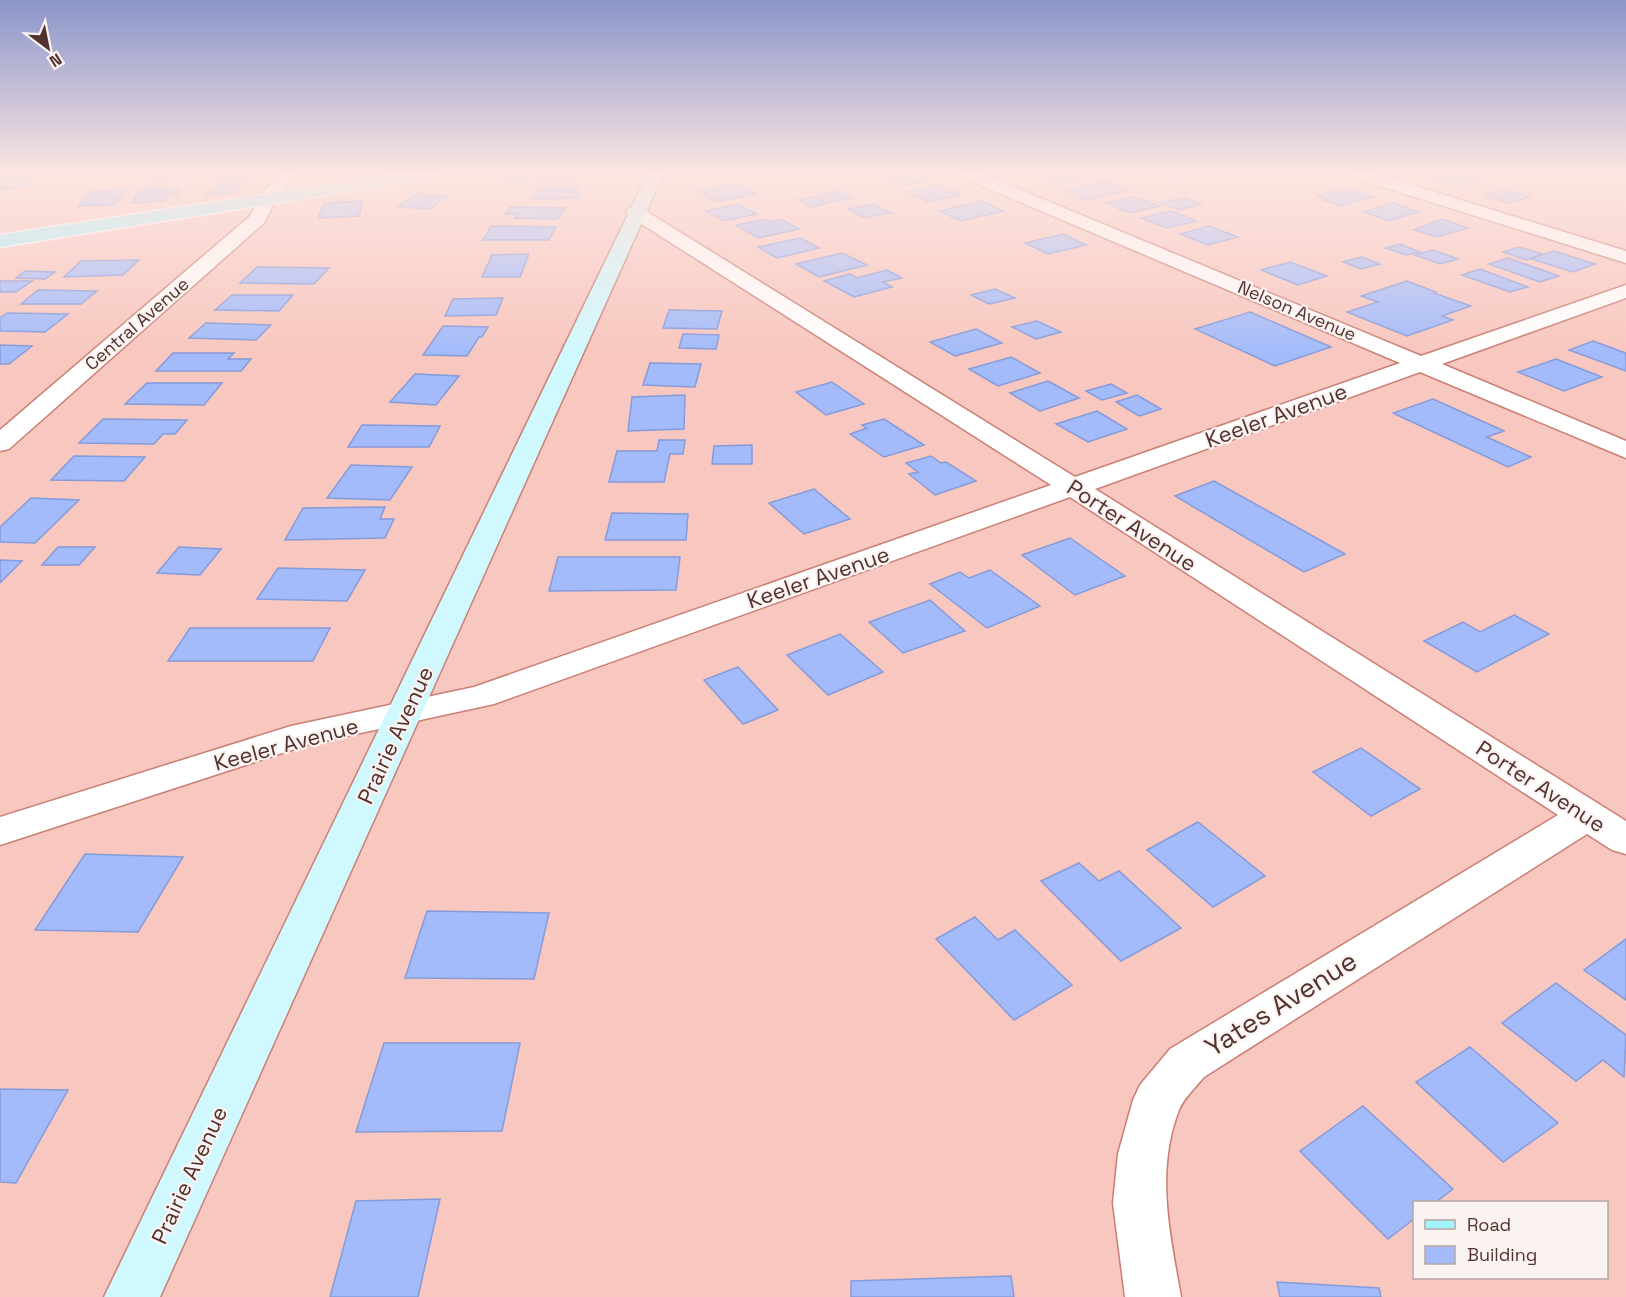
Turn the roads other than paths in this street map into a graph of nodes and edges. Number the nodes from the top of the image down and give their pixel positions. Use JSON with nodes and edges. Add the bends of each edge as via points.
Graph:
{"nodes":[{"id":1,"x":48,"y":234,"type":"edge"},
{"id":2,"x":241,"y":234,"type":"edge"},
{"id":3,"x":625,"y":234,"type":"edge"},
{"id":4,"x":669,"y":234,"type":"edge"},
{"id":5,"x":1114,"y":234,"type":"edge"},
{"id":6,"x":1552,"y":234,"type":"edge"},
{"id":7,"x":0,"y":241,"type":"edge"},
{"id":8,"x":1626,"y":257,"type":"edge"},
{"id":9,"x":1626,"y":291,"type":"edge"},
{"id":10,"x":1422,"y":363,"type":"junction"},
{"id":11,"x":0,"y":443,"type":"edge"},
{"id":12,"x":1626,"y":450,"type":"edge"},
{"id":13,"x":1073,"y":487,"type":"junction"},
{"id":14,"x":405,"y":714,"type":"junction"},
{"id":15,"x":1587,"y":816,"type":"junction"},
{"id":16,"x":0,"y":831,"type":"edge"},
{"id":17,"x":1626,"y":840,"type":"edge"},
{"id":18,"x":132,"y":1297,"type":"edge"},
{"id":19,"x":1153,"y":1297,"type":"edge"}],
"edges":[{"from":1,"to":7,"type":"main road"},
{"from":2,"to":11,"type":"street","name":"Central Avenue"},
{"from":3,"to":14,"type":"main road","name":"Prairie Avenue"},
{"from":4,"to":13,"type":"street","name":"Porter Avenue"},
{"from":5,"to":10,"type":"street","name":"Nelson Avenue"},
{"from":6,"to":8,"type":"street"},
{"from":9,"to":10,"type":"street","name":"Keeler Avenue"},
{"from":10,"to":12,"type":"street","name":"Nelson Avenue"},
{"from":10,"to":13,"type":"street","name":"Keeler Avenue"},
{"from":13,"to":14,"type":"street","name":"Keeler Avenue","via":[[482,696]]},
{"from":13,"to":15,"type":"street","name":"Porter Avenue"},
{"from":14,"to":16,"type":"street","name":"Keeler Avenue","via":[[304,734]]},
{"from":14,"to":18,"type":"main road","name":"Prairie Avenue"},
{"from":15,"to":17,"type":"street","name":"Porter Avenue"},
{"from":15,"to":19,"type":"street","name":"Yates Avenue","via":[[1187,1063],[1157,1100],[1143,1154],[1139,1203]]}]}
